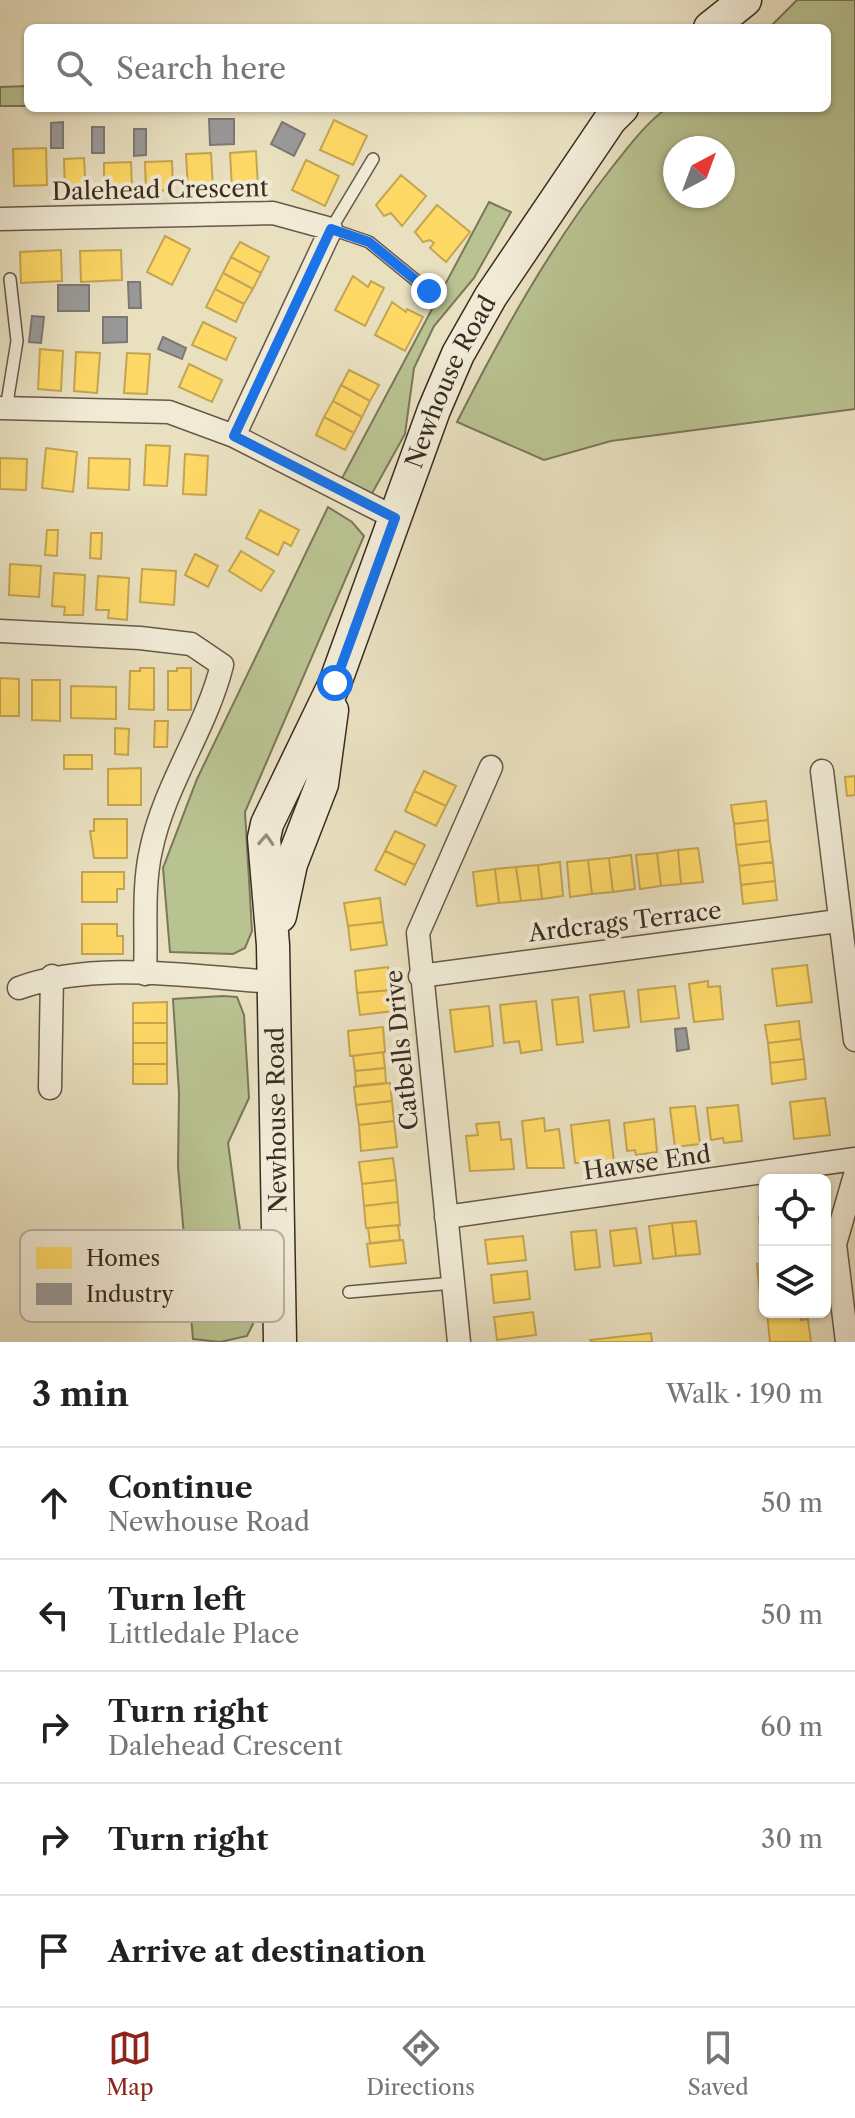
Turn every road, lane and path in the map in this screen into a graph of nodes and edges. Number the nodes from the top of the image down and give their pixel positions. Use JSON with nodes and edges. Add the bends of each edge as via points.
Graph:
{"nodes":[{"id":1,"x":745,"y":0,"type":"edge"},
{"id":2,"x":715,"y":24,"type":"edge"},
{"id":3,"x":618,"y":112,"type":"edge"},
{"id":4,"x":373,"y":159,"type":"dead end"},
{"id":5,"x":0,"y":219,"type":"edge"},
{"id":6,"x":331,"y":229,"type":"junction"},
{"id":7,"x":10,"y":279,"type":"dead end"},
{"id":8,"x":429,"y":291,"type":"dead end"},
{"id":9,"x":3,"y":408,"type":"edge"},
{"id":10,"x":234,"y":436,"type":"junction"},
{"id":11,"x":395,"y":518,"type":"junction"},
{"id":12,"x":0,"y":631,"type":"edge"},
{"id":13,"x":491,"y":767,"type":"dead end"},
{"id":14,"x":822,"y":771,"type":"dead end"},
{"id":15,"x":838,"y":921,"type":"junction"},
{"id":16,"x":145,"y":974,"type":"junction"},
{"id":17,"x":52,"y":976,"type":"junction"},
{"id":18,"x":420,"y":976,"type":"junction"},
{"id":19,"x":852,"y":976,"type":"edge"},
{"id":20,"x":274,"y":982,"type":"junction"},
{"id":21,"x":19,"y":988,"type":"dead end"},
{"id":22,"x":855,"y":1040,"type":"edge"},
{"id":23,"x":50,"y":1088,"type":"dead end"},
{"id":24,"x":855,"y":1159,"type":"edge"},
{"id":25,"x":855,"y":1175,"type":"edge"},
{"id":26,"x":851,"y":1207,"type":"edge"},
{"id":27,"x":446,"y":1217,"type":"junction"},
{"id":28,"x":278,"y":1230,"type":"edge"},
{"id":29,"x":453,"y":1283,"type":"junction"},
{"id":30,"x":349,"y":1292,"type":"dead end"},
{"id":31,"x":280,"y":1322,"type":"edge"},
{"id":32,"x":280,"y":1342,"type":"edge"},
{"id":33,"x":459,"y":1342,"type":"edge"},
{"id":34,"x":847,"y":1342,"type":"edge"}],
"edges":[{"from":1,"to":2,"type":"street"},
{"from":3,"to":11,"type":"street","name":"Newhouse Road","via":[[491,296],[458,354]]},
{"from":4,"to":6,"type":"lane"},
{"from":5,"to":6,"type":"street","name":"Dalehead Crescent","via":[[273,213]]},
{"from":6,"to":8,"type":"lane","via":[[369,242]]},
{"from":6,"to":10,"type":"street"},
{"from":7,"to":9,"type":"lane","via":[[17,341]]},
{"from":9,"to":10,"type":"street","via":[[169,412]]},
{"from":10,"to":11,"type":"street"},
{"from":11,"to":20,"type":"street","name":"Newhouse Road","via":[[335,683],[267,824]]},
{"from":12,"to":16,"type":"street","via":[[191,644],[222,665],[150,851]]},
{"from":13,"to":18,"type":"street","name":"Catbells Drive","via":[[418,933]]},
{"from":14,"to":15,"type":"street"},
{"from":15,"to":18,"type":"street","name":"Ardcrags Terrace"},
{"from":15,"to":19,"type":"street"},
{"from":16,"to":17,"type":"street"},
{"from":16,"to":20,"type":"street"},
{"from":17,"to":21,"type":"street"},
{"from":17,"to":23,"type":"street"},
{"from":18,"to":27,"type":"street","name":"Catbells Drive"},
{"from":19,"to":22,"type":"street"},
{"from":20,"to":28,"type":"street","name":"Newhouse Road"},
{"from":24,"to":27,"type":"street","name":"Hawse End"},
{"from":25,"to":26,"type":"street"},
{"from":26,"to":34,"type":"street","via":[[835,1244]]},
{"from":27,"to":29,"type":"street","name":"Catbells Drive"},
{"from":29,"to":30,"type":"lane"},
{"from":29,"to":33,"type":"street","name":"Catbells Drive"},
{"from":31,"to":32,"type":"street","name":"Newhouse Road"}]}
